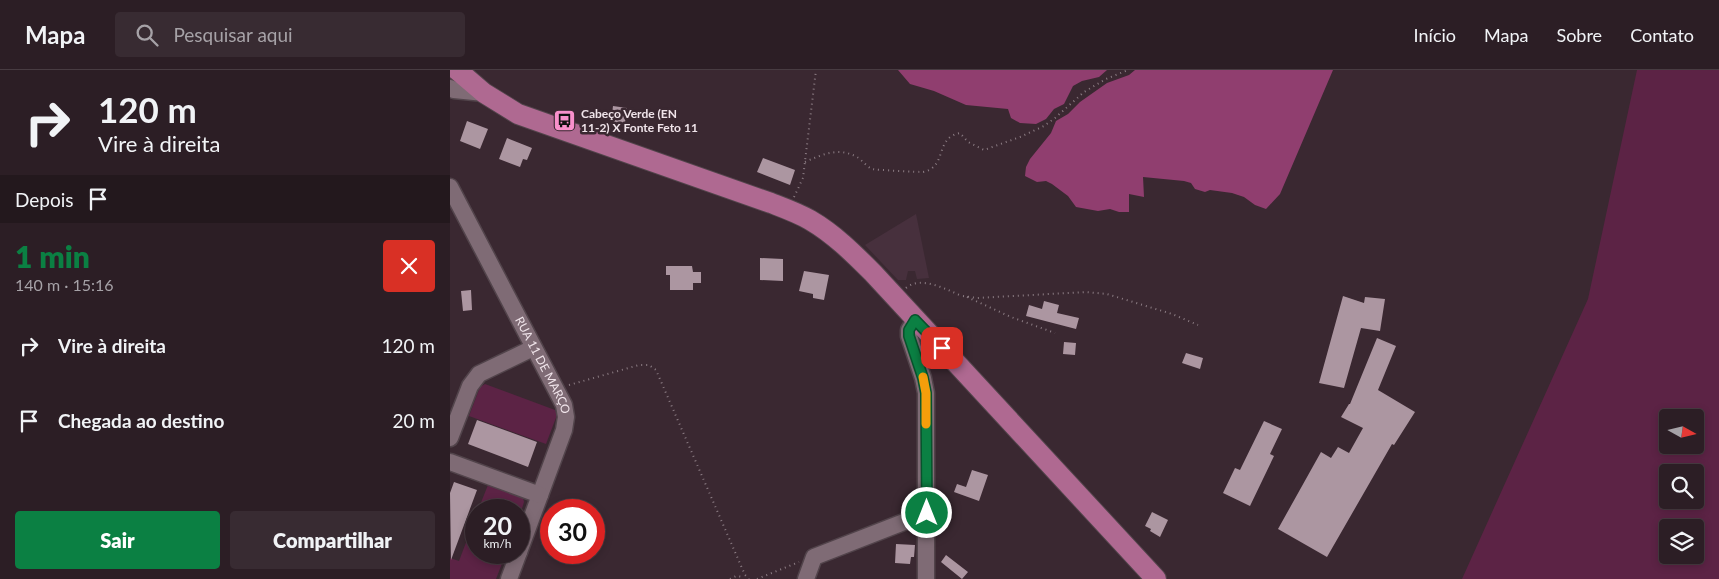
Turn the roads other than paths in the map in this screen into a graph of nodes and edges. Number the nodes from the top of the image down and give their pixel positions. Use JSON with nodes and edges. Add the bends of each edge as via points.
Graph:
{"nodes":[{"id":1,"x":457,"y":70,"type":"edge"},
{"id":2,"x":450,"y":88,"type":"edge"},
{"id":3,"x":484,"y":94,"type":"junction"},
{"id":4,"x":450,"y":187,"type":"edge"},
{"id":5,"x":915,"y":320,"type":"junction"},
{"id":6,"x":533,"y":348,"type":"junction"},
{"id":7,"x":450,"y":438,"type":"edge"},
{"id":8,"x":450,"y":462,"type":"edge"},
{"id":9,"x":540,"y":495,"type":"junction"},
{"id":10,"x":927,"y":513,"type":"junction"},
{"id":11,"x":530,"y":522,"type":"edge"},
{"id":12,"x":515,"y":564,"type":"edge"},
{"id":13,"x":509,"y":579,"type":"edge"},
{"id":14,"x":806,"y":579,"type":"edge"},
{"id":15,"x":926,"y":579,"type":"edge"},
{"id":16,"x":1156,"y":579,"type":"edge"}],
"edges":[{"from":1,"to":3,"type":"main road"},
{"from":2,"to":3,"type":"street"},
{"from":3,"to":5,"type":"main road","via":[[525,116],[771,202],[808,219],[851,251]]},
{"from":4,"to":6,"type":"street","name":"RUA 11 DE MARÇO"},
{"from":5,"to":10,"type":"street","via":[[909,336],[926,393]]},
{"from":5,"to":16,"type":"main road"},
{"from":6,"to":7,"type":"street","via":[[479,374],[470,386]]},
{"from":6,"to":9,"type":"street","name":"RUA 11 DE MARÇO","via":[[564,405],[566,417]]},
{"from":8,"to":9,"type":"street"},
{"from":9,"to":11,"type":"street","name":"RUA 11 DE MARÇO"},
{"from":10,"to":14,"type":"street","via":[[814,557]]},
{"from":10,"to":15,"type":"street"},
{"from":12,"to":13,"type":"street","name":"RUA 11 DE MARÇO"}]}
